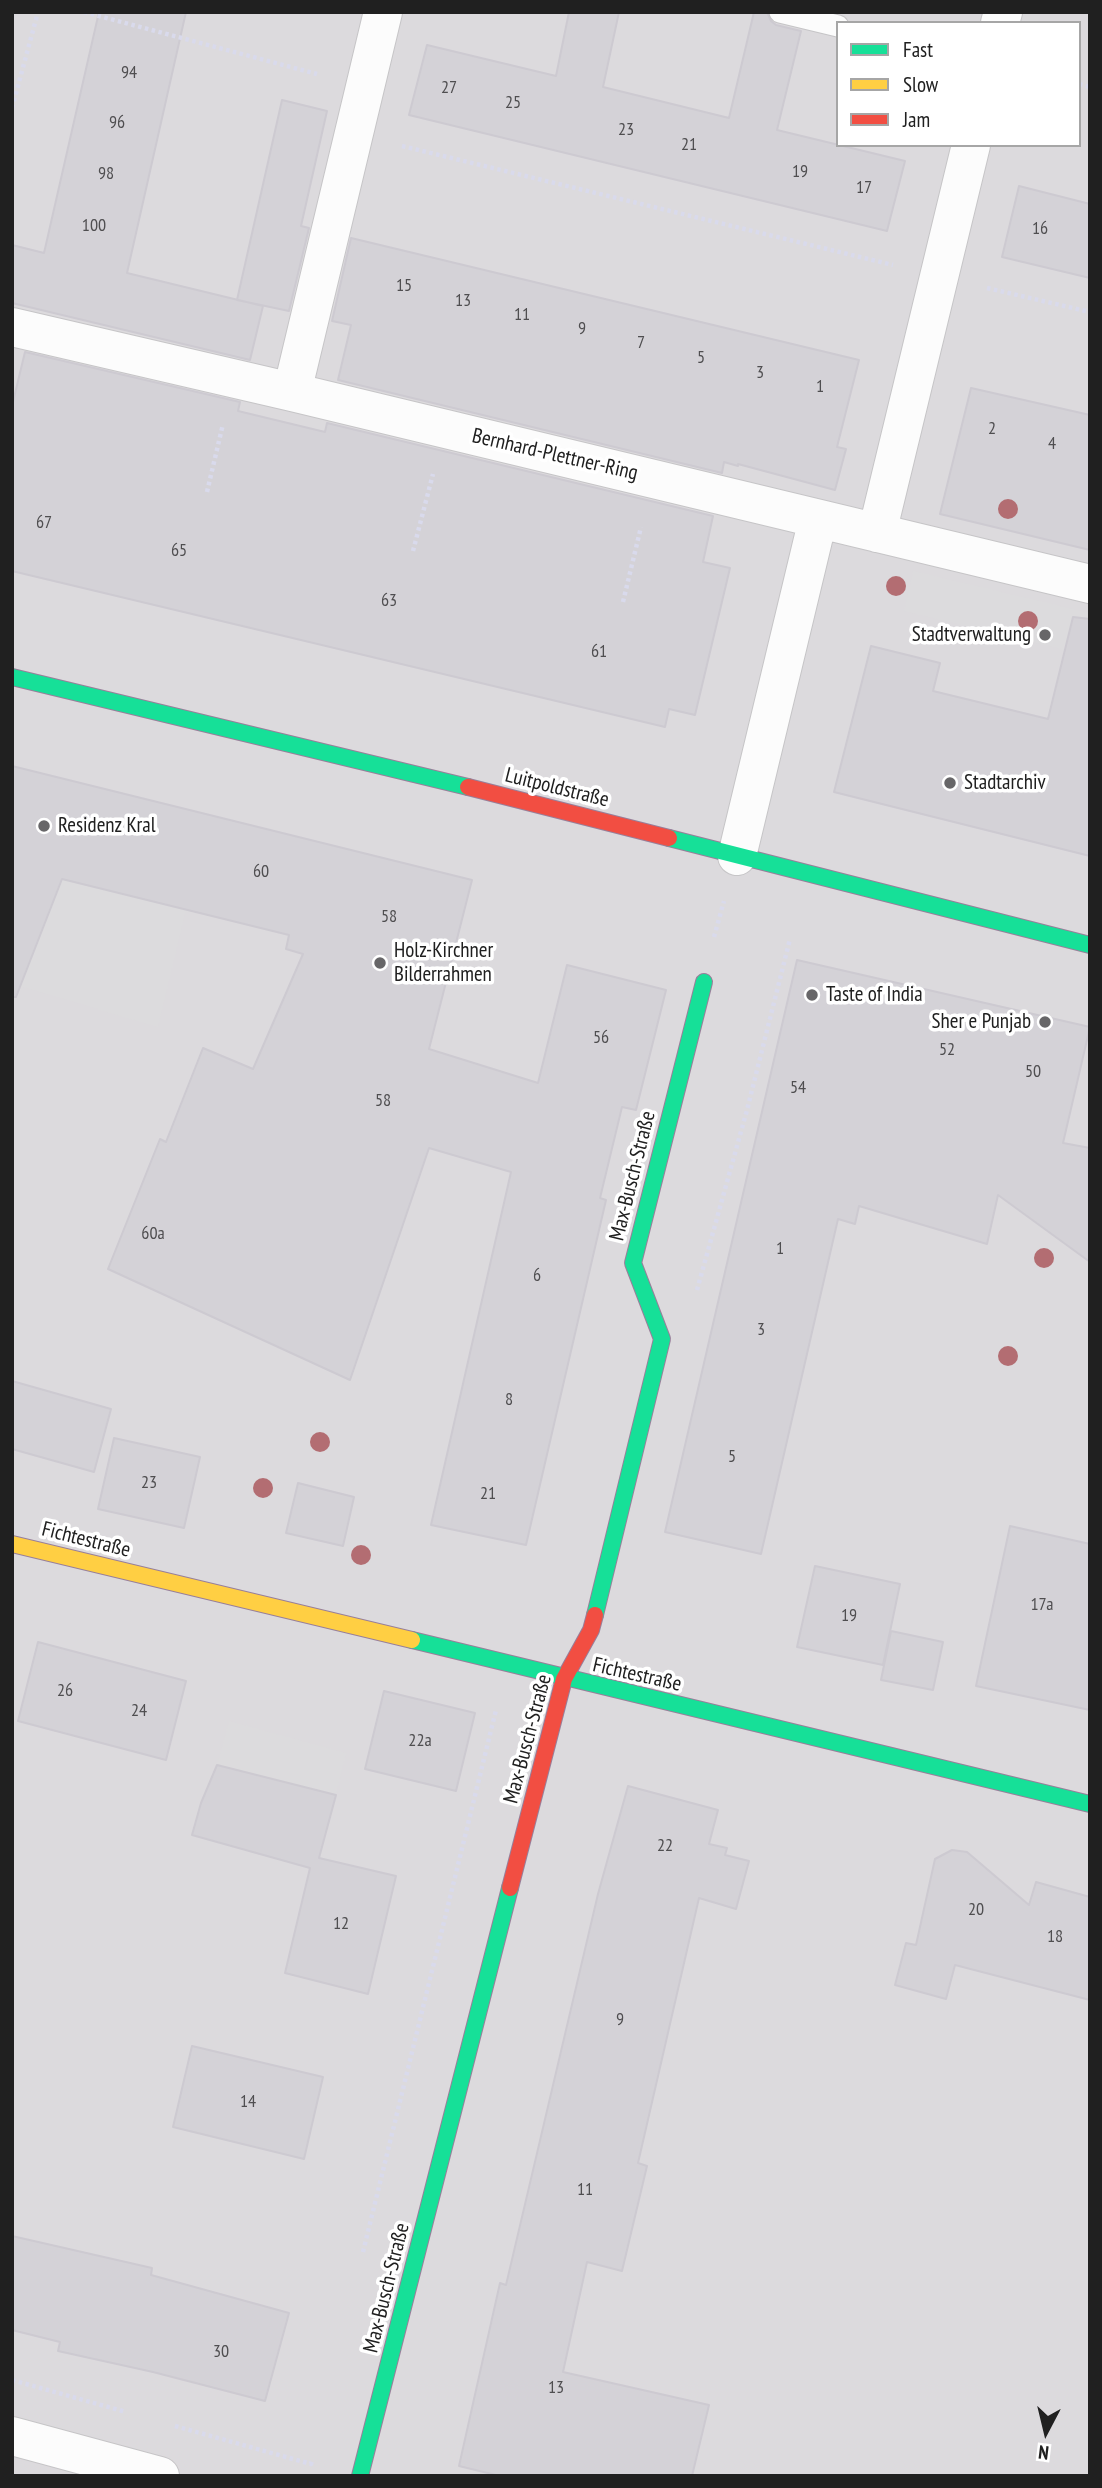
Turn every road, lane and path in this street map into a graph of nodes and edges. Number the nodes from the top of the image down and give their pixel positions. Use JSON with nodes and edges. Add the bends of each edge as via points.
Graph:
{"nodes":[{"id":1,"x":38,"y":12,"type":"edge"},
{"id":2,"x":83,"y":12,"type":"edge"},
{"id":3,"x":383,"y":12,"type":"edge"},
{"id":4,"x":780,"y":12,"type":"edge"},
{"id":5,"x":836,"y":26,"type":"edge"},
{"id":6,"x":365,"y":86,"type":"junction"},
{"id":7,"x":12,"y":108,"type":"edge"},
{"id":8,"x":353,"y":135,"type":"junction"},
{"id":9,"x":971,"y":147,"type":"edge"},
{"id":10,"x":939,"y":276,"type":"junction"},
{"id":11,"x":1090,"y":312,"type":"edge"},
{"id":12,"x":12,"y":327,"type":"edge"},
{"id":13,"x":234,"y":379,"type":"junction"},
{"id":14,"x":292,"y":392,"type":"junction"},
{"id":15,"x":446,"y":429,"type":"junction"},
{"id":16,"x":653,"y":478,"type":"junction"},
{"id":17,"x":207,"y":492,"type":"dead end"},
{"id":18,"x":818,"y":519,"type":"junction"},
{"id":19,"x":877,"y":533,"type":"junction"},
{"id":20,"x":413,"y":551,"type":"dead end"},
{"id":21,"x":1090,"y":584,"type":"edge"},
{"id":22,"x":623,"y":602,"type":"dead end"},
{"id":23,"x":12,"y":677,"type":"edge"},
{"id":24,"x":737,"y":856,"type":"junction"},
{"id":25,"x":790,"y":939,"type":"dead end"},
{"id":26,"x":1090,"y":945,"type":"edge"},
{"id":27,"x":704,"y":982,"type":"joint"},
{"id":28,"x":662,"y":1339,"type":"junction"},
{"id":29,"x":12,"y":1544,"type":"edge"},
{"id":30,"x":564,"y":1679,"type":"junction"},
{"id":31,"x":496,"y":1709,"type":"dead end"},
{"id":32,"x":1090,"y":1804,"type":"edge"},
{"id":33,"x":360,"y":2263,"type":"dead end"},
{"id":34,"x":12,"y":2380,"type":"edge"},
{"id":35,"x":129,"y":2413,"type":"dead end"},
{"id":36,"x":168,"y":2424,"type":"dead end"},
{"id":37,"x":12,"y":2436,"type":"edge"},
{"id":38,"x":314,"y":2451,"type":"dead end"},
{"id":39,"x":160,"y":2476,"type":"edge"},
{"id":40,"x":360,"y":2476,"type":"edge"}],
"edges":[{"from":1,"to":7,"type":"path"},
{"from":2,"to":6,"type":"path"},
{"from":3,"to":6,"type":"street"},
{"from":4,"to":5,"type":"lane"},
{"from":6,"to":8,"type":"street"},
{"from":8,"to":10,"type":"path"},
{"from":8,"to":14,"type":"street"},
{"from":9,"to":10,"type":"street"},
{"from":10,"to":11,"type":"path"},
{"from":10,"to":19,"type":"street"},
{"from":12,"to":13,"type":"street","name":"Bernhard-Plettner-Ring"},
{"from":13,"to":14,"type":"street","name":"Bernhard-Plettner-Ring"},
{"from":13,"to":17,"type":"path"},
{"from":14,"to":15,"type":"street","name":"Bernhard-Plettner-Ring"},
{"from":15,"to":16,"type":"street","name":"Bernhard-Plettner-Ring"},
{"from":15,"to":20,"type":"path"},
{"from":16,"to":18,"type":"street","name":"Bernhard-Plettner-Ring"},
{"from":16,"to":22,"type":"path"},
{"from":18,"to":19,"type":"street","name":"Bernhard-Plettner-Ring"},
{"from":18,"to":24,"type":"street"},
{"from":19,"to":21,"type":"street","name":"Bernhard-Plettner-Ring"},
{"from":23,"to":24,"type":"street","name":"Luitpoldstraße"},
{"from":24,"to":26,"type":"street","name":"Luitpoldstraße"},
{"from":24,"to":27,"type":"path"},
{"from":25,"to":28,"type":"path","via":[[699,1287]]},
{"from":27,"to":28,"type":"street","name":"Max-Busch-Straße","via":[[633,1264]]},
{"from":28,"to":30,"type":"street","name":"Max-Busch-Straße","via":[[591,1630]]},
{"from":29,"to":30,"type":"street","name":"Fichtestraße"},
{"from":30,"to":32,"type":"street","name":"Fichtestraße"},
{"from":30,"to":40,"type":"street","name":"Max-Busch-Straße"},
{"from":31,"to":33,"type":"path"},
{"from":34,"to":35,"type":"path"},
{"from":36,"to":38,"type":"path","via":[[311,2464]]},
{"from":37,"to":39,"type":"street"}]}
